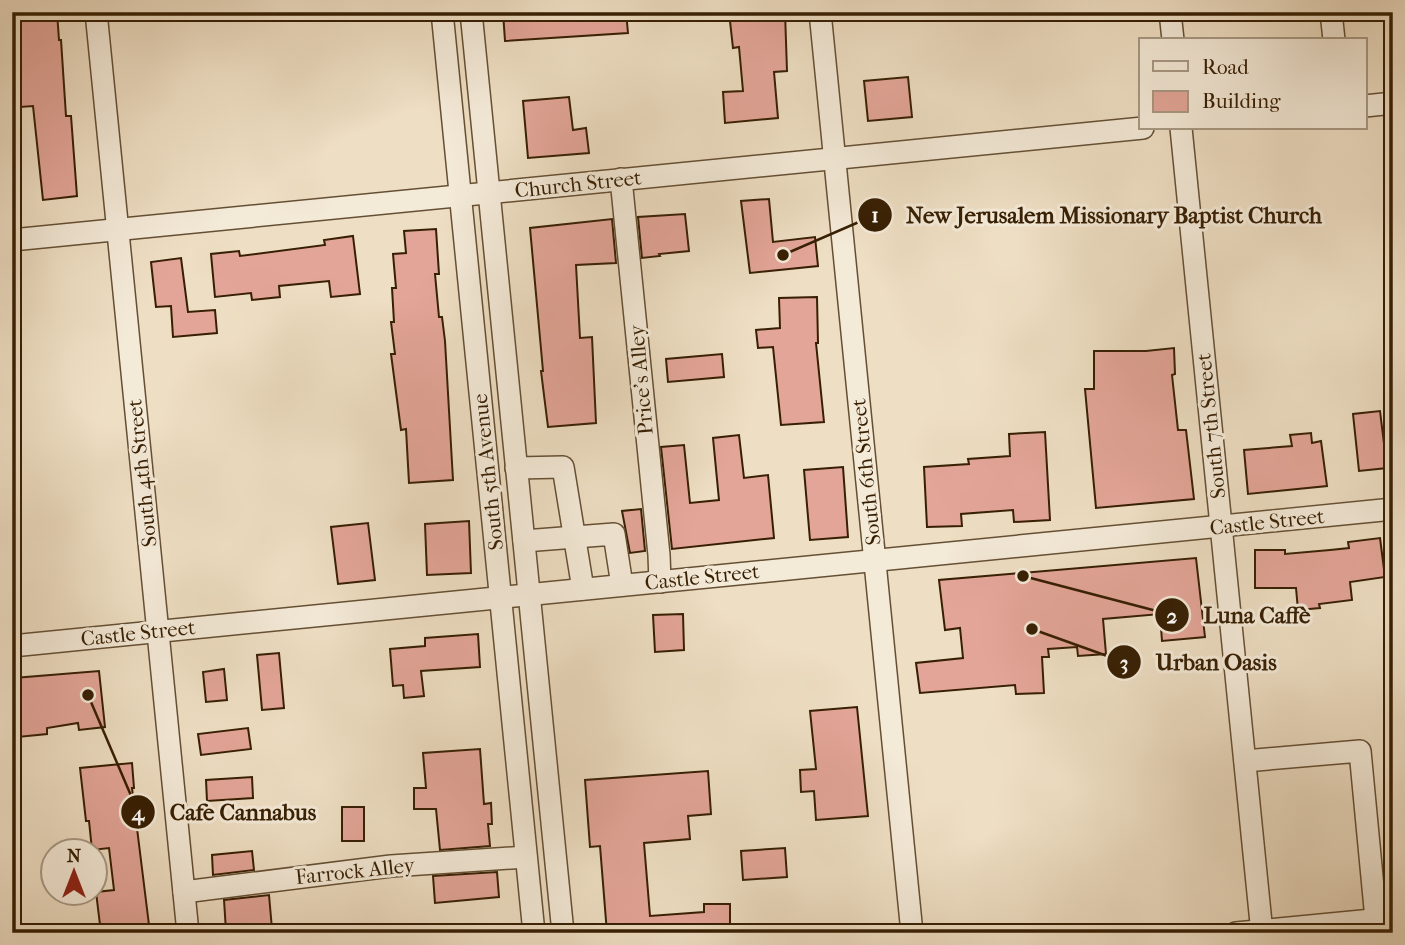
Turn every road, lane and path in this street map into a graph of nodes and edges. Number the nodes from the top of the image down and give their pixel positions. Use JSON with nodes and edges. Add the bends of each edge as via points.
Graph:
{"nodes":[{"id":1,"x":96,"y":12,"type":"edge"},
{"id":2,"x":442,"y":12,"type":"edge"},
{"id":3,"x":471,"y":12,"type":"edge"},
{"id":4,"x":820,"y":12,"type":"edge"},
{"id":5,"x":1170,"y":12,"type":"edge"},
{"id":6,"x":1331,"y":12,"type":"edge"},
{"id":7,"x":1173,"y":38,"type":"edge"},
{"id":8,"x":1334,"y":38,"type":"edge"},
{"id":9,"x":1393,"y":103,"type":"edge"},
{"id":10,"x":1366,"y":106,"type":"edge"},
{"id":11,"x":1139,"y":128,"type":"edge"},
{"id":12,"x":1181,"y":130,"type":"edge"},
{"id":13,"x":835,"y":158,"type":"junction"},
{"id":14,"x":621,"y":179,"type":"junction"},
{"id":15,"x":489,"y":192,"type":"junction"},
{"id":16,"x":460,"y":195,"type":"junction"},
{"id":17,"x":118,"y":229,"type":"junction"},
{"id":18,"x":12,"y":240,"type":"edge"},
{"id":19,"x":516,"y":468,"type":"junction"},
{"id":20,"x":1393,"y":509,"type":"edge"},
{"id":21,"x":1221,"y":526,"type":"junction"},
{"id":22,"x":575,"y":538,"type":"junction"},
{"id":23,"x":524,"y":541,"type":"junction"},
{"id":24,"x":875,"y":560,"type":"junction"},
{"id":25,"x":660,"y":582,"type":"junction"},
{"id":26,"x":621,"y":585,"type":"junction"},
{"id":27,"x":583,"y":589,"type":"junction"},
{"id":28,"x":529,"y":595,"type":"junction"},
{"id":29,"x":500,"y":598,"type":"junction"},
{"id":30,"x":158,"y":631,"type":"junction"},
{"id":31,"x":12,"y":646,"type":"edge"},
{"id":32,"x":1245,"y":761,"type":"junction"},
{"id":33,"x":526,"y":857,"type":"junction"},
{"id":34,"x":184,"y":892,"type":"junction"},
{"id":35,"x":1384,"y":918,"type":"edge"},
{"id":36,"x":1262,"y":932,"type":"edge"},
{"id":37,"x":188,"y":933,"type":"edge"},
{"id":38,"x":534,"y":933,"type":"edge"},
{"id":39,"x":563,"y":933,"type":"edge"},
{"id":40,"x":912,"y":933,"type":"edge"},
{"id":41,"x":1236,"y":933,"type":"edge"}],
"edges":[{"from":1,"to":17,"type":"street","name":"South 4th Street"},
{"from":2,"to":16,"type":"street","name":"South 5th Avenue"},
{"from":3,"to":15,"type":"street","name":"South 5th Avenue"},
{"from":4,"to":13,"type":"street","name":"South 6th Street"},
{"from":5,"to":7,"type":"street"},
{"from":6,"to":8,"type":"street"},
{"from":9,"to":10,"type":"street"},
{"from":11,"to":13,"type":"street","name":"Church Street"},
{"from":12,"to":21,"type":"street","name":"South 7th Street"},
{"from":13,"to":14,"type":"street","name":"Church Street"},
{"from":13,"to":24,"type":"street","name":"South 6th Street"},
{"from":14,"to":15,"type":"street","name":"Church Street"},
{"from":14,"to":25,"type":"street","name":"Price's Alley"},
{"from":15,"to":16,"type":"street","name":"Church Street"},
{"from":15,"to":19,"type":"street","name":"South 5th Avenue"},
{"from":16,"to":17,"type":"street","name":"Church Street"},
{"from":16,"to":29,"type":"street","name":"South 5th Avenue"},
{"from":17,"to":18,"type":"street","name":"Church Street"},
{"from":17,"to":30,"type":"street","name":"South 4th Street"},
{"from":19,"to":22,"type":"street","via":[[563,467]]},
{"from":19,"to":23,"type":"street","name":"South 5th Avenue"},
{"from":20,"to":21,"type":"street","name":"Castle Street"},
{"from":21,"to":24,"type":"street","name":"Castle Street"},
{"from":21,"to":32,"type":"street","name":"South 7th Street"},
{"from":22,"to":23,"type":"street"},
{"from":22,"to":26,"type":"street","via":[[614,534]]},
{"from":22,"to":27,"type":"street"},
{"from":23,"to":28,"type":"street","name":"South 5th Avenue"},
{"from":24,"to":25,"type":"street","name":"Castle Street"},
{"from":24,"to":40,"type":"street","name":"South 6th Street"},
{"from":25,"to":26,"type":"street","name":"Castle Street"},
{"from":26,"to":27,"type":"street","name":"Castle Street"},
{"from":27,"to":28,"type":"street","name":"Castle Street"},
{"from":28,"to":29,"type":"street","name":"Castle Street"},
{"from":28,"to":39,"type":"street","name":"South 5th Avenue"},
{"from":29,"to":30,"type":"street","name":"Castle Street"},
{"from":29,"to":33,"type":"street","name":"South 5th Avenue"},
{"from":30,"to":31,"type":"street","name":"Castle Street"},
{"from":30,"to":34,"type":"street","name":"South 4th Street"},
{"from":32,"to":35,"type":"street","via":[[1360,751]]},
{"from":32,"to":36,"type":"street","name":"South 7th Street"},
{"from":33,"to":34,"type":"street","name":"Farrock Alley","via":[[391,866]]},
{"from":33,"to":38,"type":"street","name":"South 5th Avenue"},
{"from":34,"to":37,"type":"street","name":"South 4th Street"},
{"from":35,"to":36,"type":"street"},
{"from":36,"to":41,"type":"street"}]}
